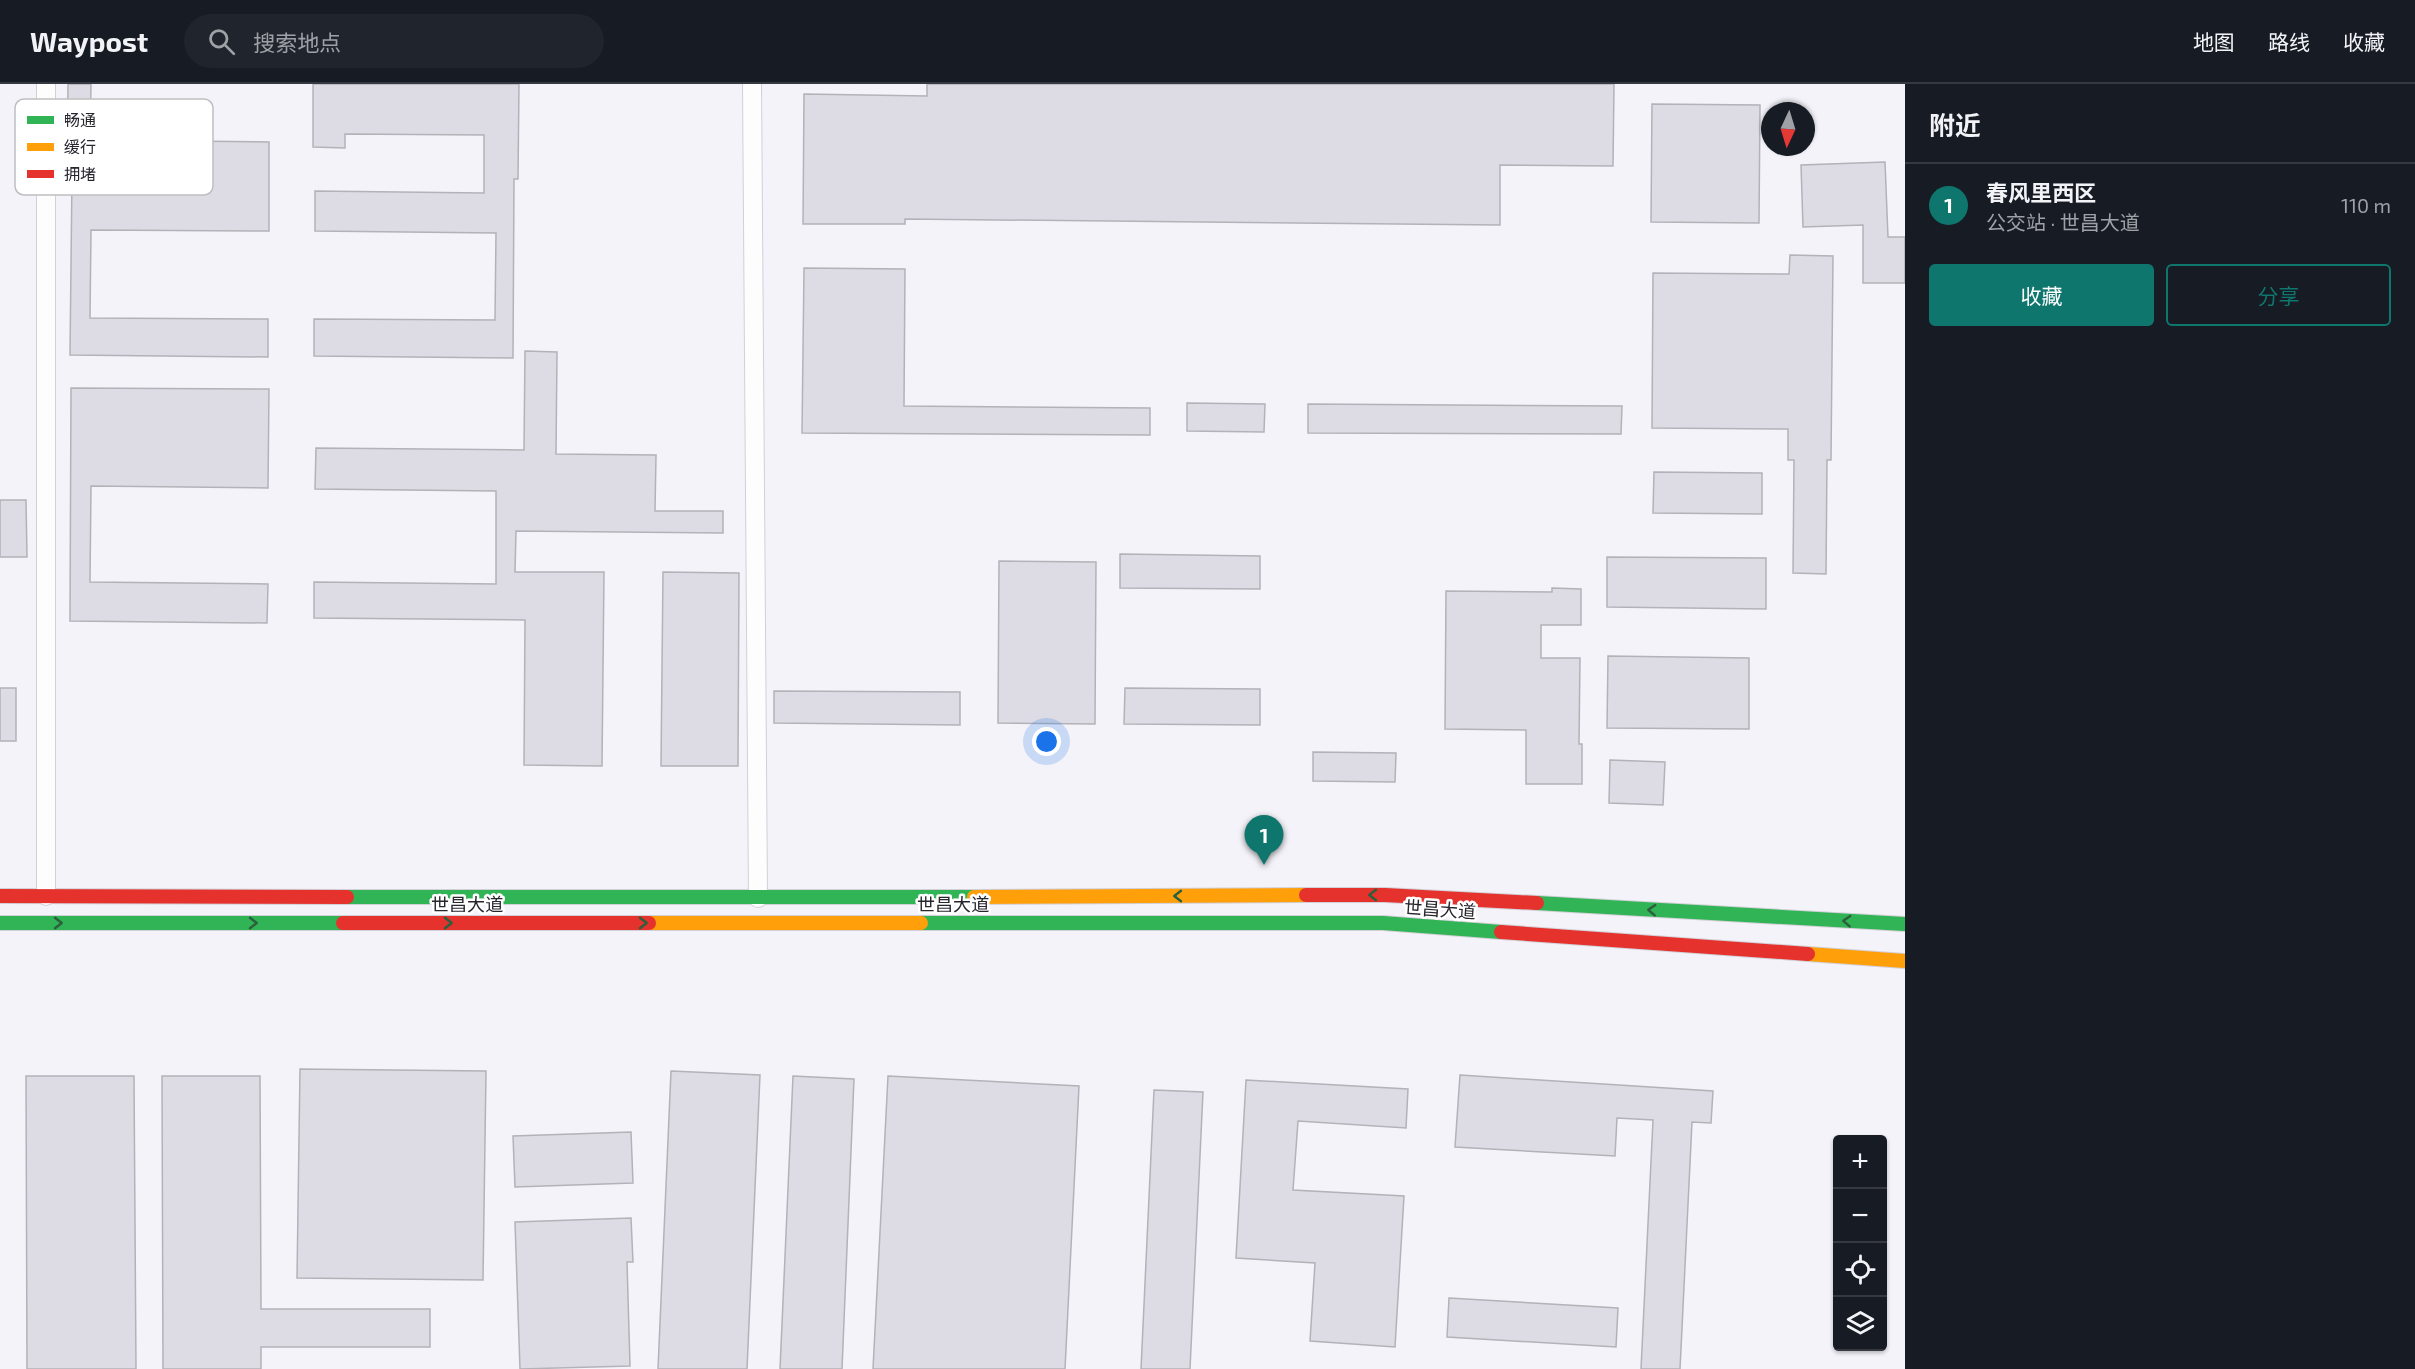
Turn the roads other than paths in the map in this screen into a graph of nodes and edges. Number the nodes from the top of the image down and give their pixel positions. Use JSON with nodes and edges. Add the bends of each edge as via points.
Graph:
{"nodes":[{"id":1,"x":752,"y":84,"type":"edge"},
{"id":2,"x":46,"y":195,"type":"edge"},
{"id":3,"x":0,"y":896,"type":"edge"},
{"id":4,"x":46,"y":896,"type":"junction"},
{"id":5,"x":758,"y":898,"type":"junction"},
{"id":6,"x":0,"y":923,"type":"edge"},
{"id":7,"x":1905,"y":924,"type":"edge"},
{"id":8,"x":1905,"y":961,"type":"edge"}],
"edges":[{"from":1,"to":5,"type":"street"},
{"from":2,"to":4,"type":"street"},
{"from":3,"to":4,"type":"main road","name":"世昌大道"},
{"from":4,"to":5,"type":"main road","name":"世昌大道"},
{"from":7,"to":5,"type":"main road","name":"世昌大道","one_way":true,"via":[[1385,895]]},
{"from":6,"to":8,"type":"main road","name":"世昌大道","one_way":true,"via":[[1383,923]]}]}
